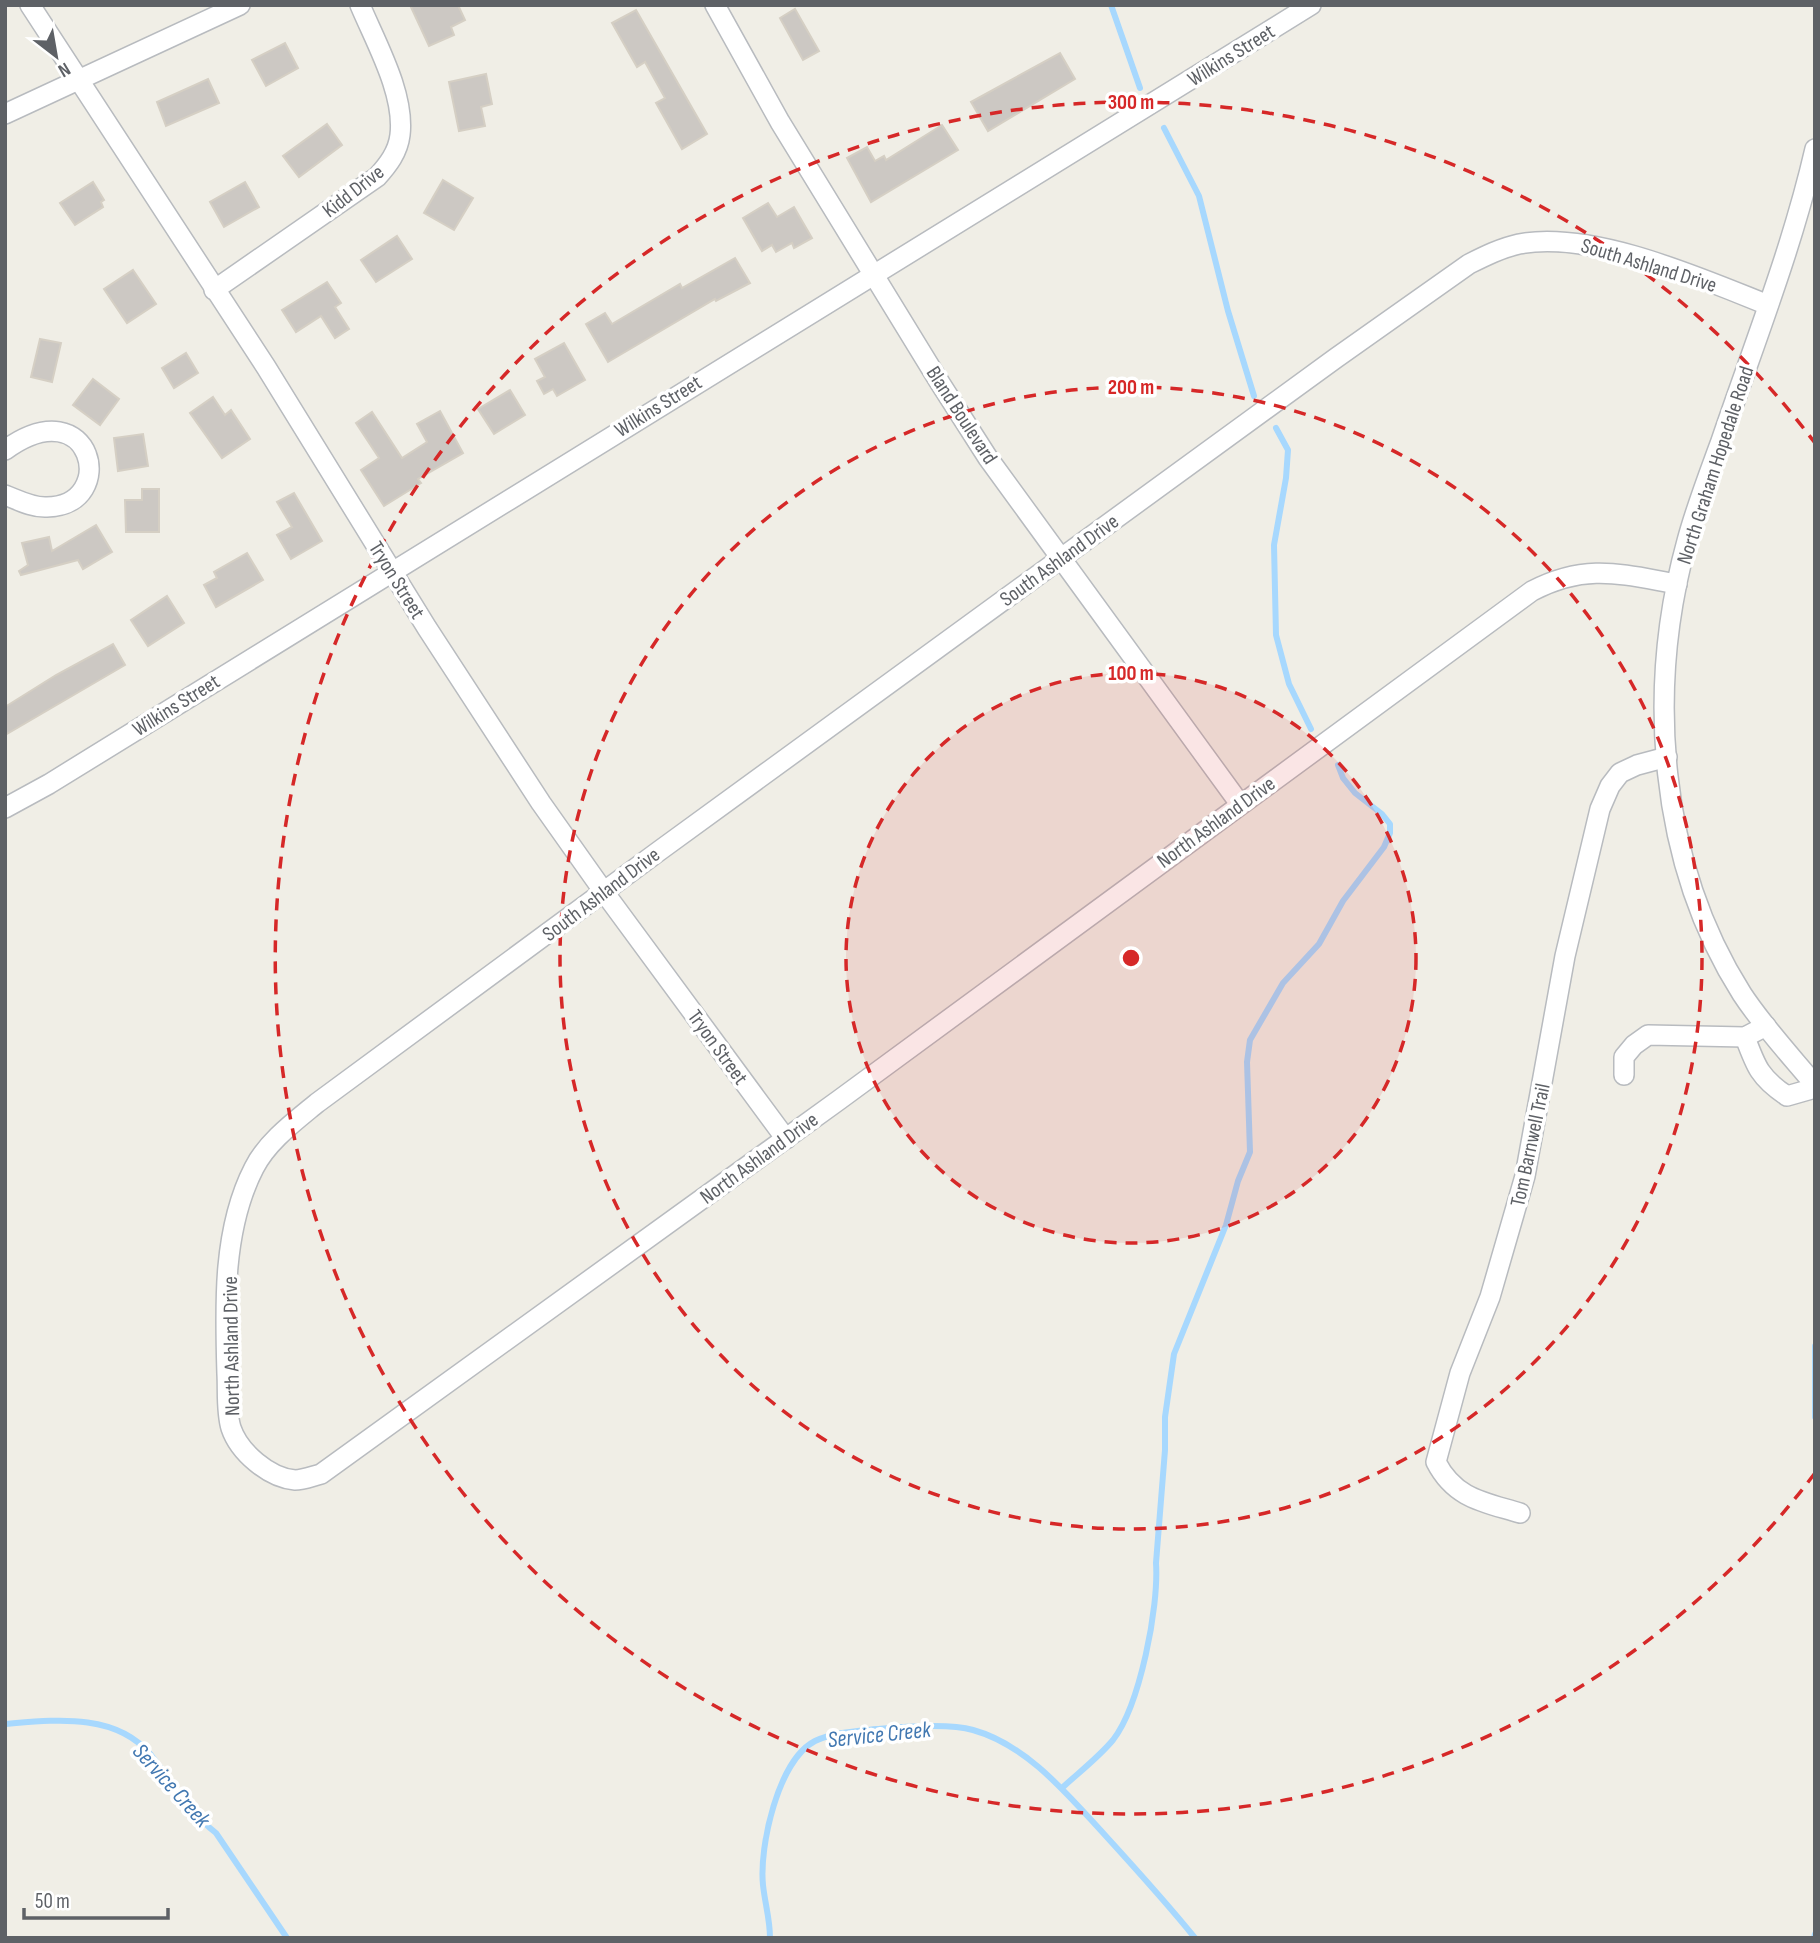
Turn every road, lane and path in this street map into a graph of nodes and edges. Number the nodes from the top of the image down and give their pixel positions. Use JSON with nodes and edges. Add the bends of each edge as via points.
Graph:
{"nodes":[{"id":1,"x":30,"y":5,"type":"edge"},
{"id":2,"x":240,"y":5,"type":"edge"},
{"id":3,"x":360,"y":5,"type":"edge"},
{"id":4,"x":715,"y":5,"type":"edge"},
{"id":5,"x":1311,"y":5,"type":"edge"},
{"id":6,"x":79,"y":81,"type":"junction"},
{"id":7,"x":5,"y":114,"type":"edge"},
{"id":8,"x":1815,"y":149,"type":"edge"},
{"id":9,"x":875,"y":273,"type":"junction"},
{"id":10,"x":214,"y":290,"type":"junction"},
{"id":11,"x":1768,"y":304,"type":"junction"},
{"id":12,"x":5,"y":450,"type":"edge"},
{"id":13,"x":5,"y":495,"type":"edge"},
{"id":14,"x":1061,"y":558,"type":"junction"},
{"id":15,"x":393,"y":573,"type":"junction"},
{"id":16,"x":1677,"y":584,"type":"junction"},
{"id":17,"x":1667,"y":757,"type":"junction"},
{"id":18,"x":1240,"y":804,"type":"junction"},
{"id":19,"x":5,"y":807,"type":"edge"},
{"id":20,"x":604,"y":892,"type":"junction"},
{"id":21,"x":1766,"y":1026,"type":"junction"},
{"id":22,"x":1745,"y":1037,"type":"junction"},
{"id":23,"x":398,"y":1044,"type":"joint"},
{"id":24,"x":1624,"y":1076,"type":"dead end"},
{"id":25,"x":1815,"y":1086,"type":"edge"},
{"id":26,"x":786,"y":1139,"type":"junction"},
{"id":27,"x":1520,"y":1513,"type":"dead end"}],
"edges":[{"from":1,"to":6,"type":"street","name":"Tryon Street"},
{"from":2,"to":6,"type":"street"},
{"from":3,"to":10,"type":"street","name":"Kidd Drive","via":[[400,103],[400,136],[393,159],[377,177]]},
{"from":4,"to":9,"type":"street","name":"Bland Boulevard","via":[[780,122]]},
{"from":5,"to":9,"type":"street","name":"Wilkins Street"},
{"from":6,"to":7,"type":"street"},
{"from":6,"to":10,"type":"street","name":"Tryon Street"},
{"from":8,"to":11,"type":"street","name":"North Graham Hopedale Road","via":[[1802,204]]},
{"from":9,"to":14,"type":"street","name":"Bland Boulevard","via":[[988,458]]},
{"from":9,"to":15,"type":"street","name":"Wilkins Street"},
{"from":10,"to":15,"type":"street","name":"Tryon Street"},
{"from":11,"to":14,"type":"street","name":"South Ashland Drive","via":[[1612,250],[1572,242],[1519,244],[1493,252],[1358,342]]},
{"from":11,"to":16,"type":"street","name":"North Graham Hopedale Road","via":[[1687,540]]},
{"from":12,"to":13,"type":"street","via":[[43,430],[61,431],[76,439],[90,468],[88,482],[78,496],[62,505],[45,508]]},
{"from":14,"to":18,"type":"street","name":"Bland Boulevard"},
{"from":14,"to":20,"type":"street","name":"South Ashland Drive"},
{"from":15,"to":19,"type":"street","name":"Wilkins Street"},
{"from":15,"to":20,"type":"street","name":"Tryon Street"},
{"from":16,"to":17,"type":"street","name":"North Graham Hopedale Road","via":[[1664,686]]},
{"from":16,"to":18,"type":"street","name":"North Ashland Drive","via":[[1597,572],[1574,574],[1532,591]]},
{"from":17,"to":21,"type":"street","name":"North Graham Hopedale Road","via":[[1670,799],[1690,881],[1729,971]]},
{"from":17,"to":27,"type":"street","name":"Tom Barnwell Trail","via":[[1620,773],[1600,809],[1565,956],[1525,1176],[1490,1297],[1460,1373],[1436,1462],[1454,1488]]},
{"from":18,"to":26,"type":"street","name":"North Ashland Drive"},
{"from":20,"to":23,"type":"street","name":"South Ashland Drive"},
{"from":20,"to":26,"type":"street","name":"Tryon Street"},
{"from":21,"to":22,"type":"street"},
{"from":21,"to":25,"type":"street","name":"North Graham Hopedale Road"},
{"from":22,"to":24,"type":"street","via":[[1648,1035],[1625,1057]]},
{"from":22,"to":25,"type":"street","via":[[1768,1084],[1787,1096]]},
{"from":23,"to":26,"type":"street","name":"North Ashland Drive","via":[[273,1142],[254,1167],[243,1196],[232,1241],[226,1316],[231,1427],[244,1451],[278,1477],[297,1480],[321,1474]]}]}
